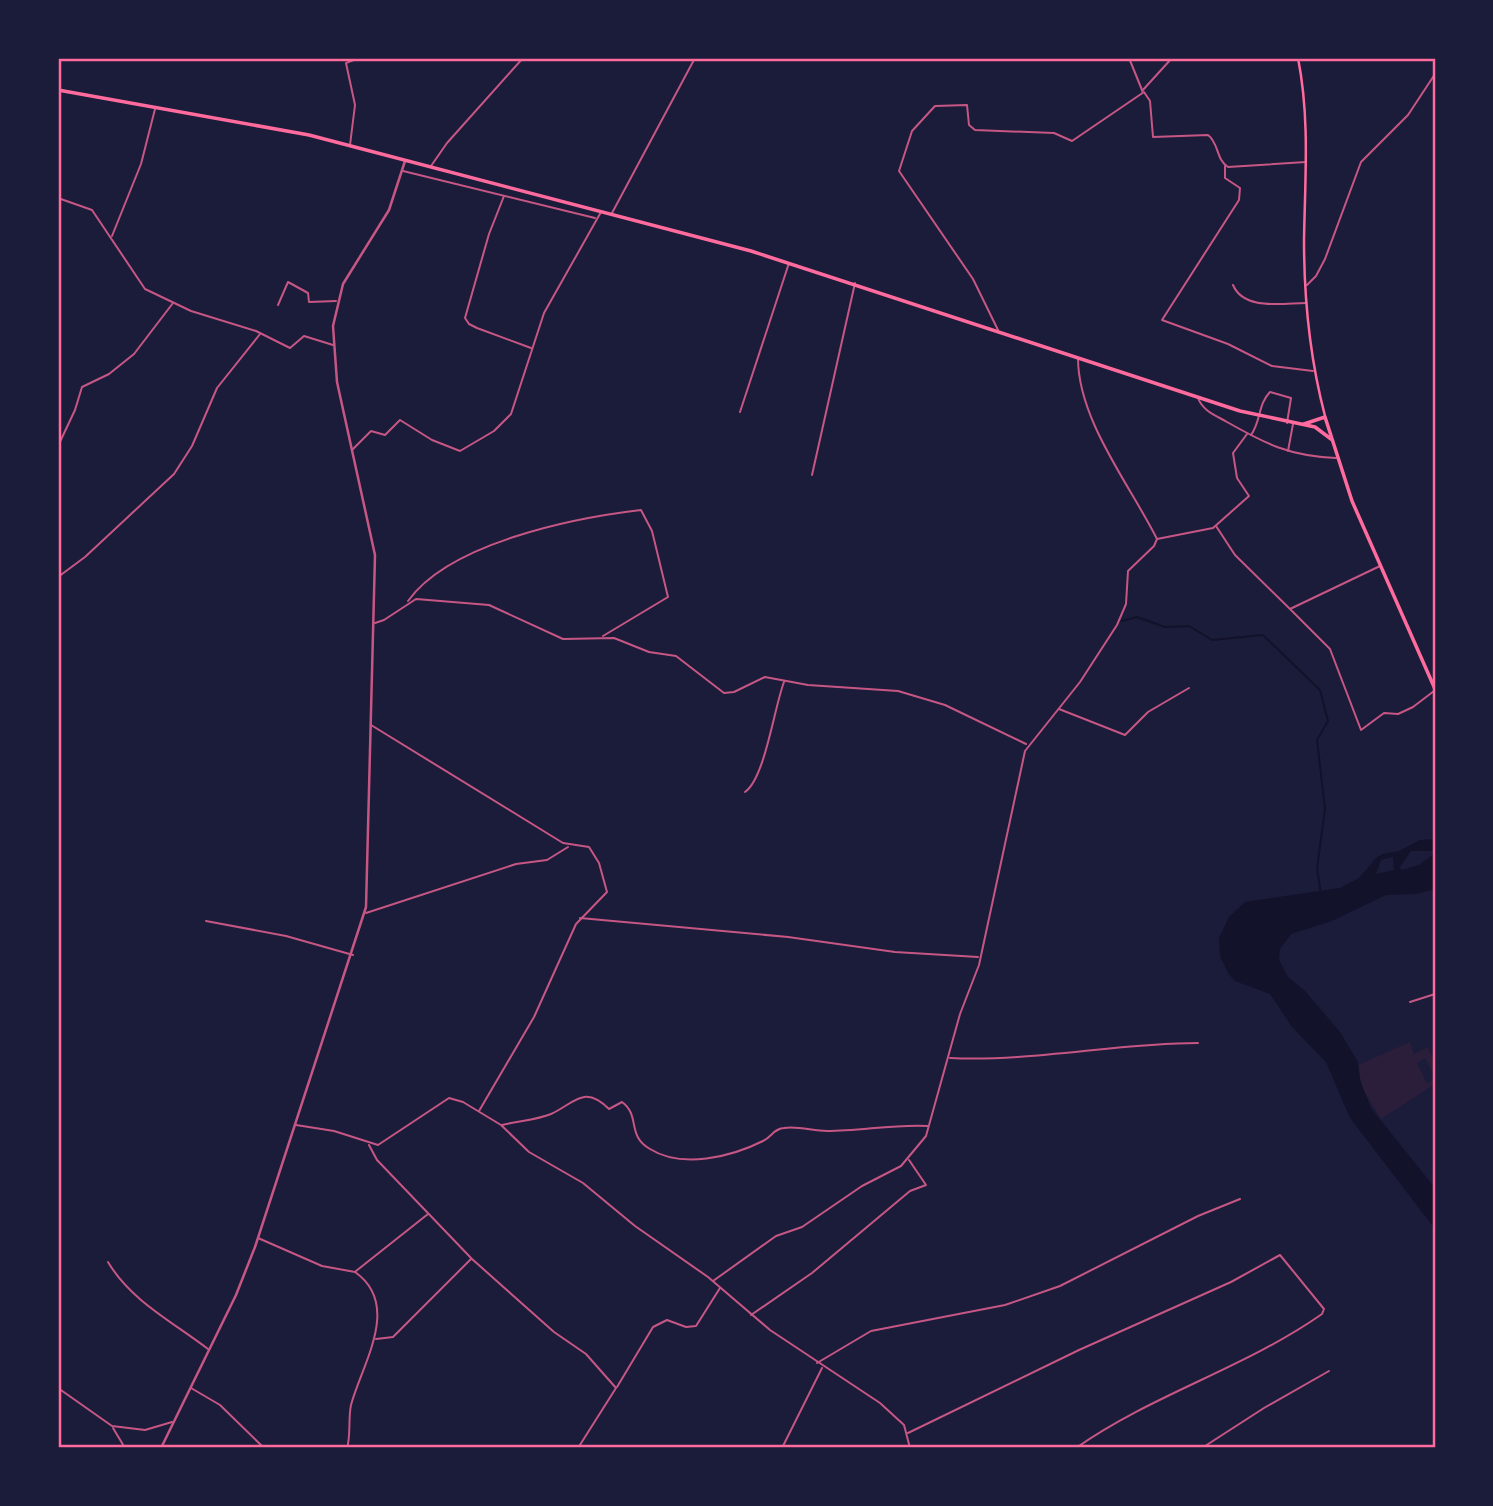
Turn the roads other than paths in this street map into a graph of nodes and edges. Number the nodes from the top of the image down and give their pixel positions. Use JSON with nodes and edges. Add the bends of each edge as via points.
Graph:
{"nodes":[{"id":1,"x":345,"y":58,"type":"edge"},
{"id":2,"x":359,"y":58,"type":"edge"},
{"id":3,"x":523,"y":58,"type":"edge"},
{"id":4,"x":695,"y":58,"type":"edge"},
{"id":5,"x":1129,"y":58,"type":"edge"},
{"id":6,"x":1172,"y":58,"type":"edge"},
{"id":7,"x":1298,"y":58,"type":"edge"},
{"id":8,"x":346,"y":63,"type":"junction"},
{"id":9,"x":1435,"y":74,"type":"edge"},
{"id":10,"x":58,"y":90,"type":"edge"},
{"id":11,"x":1142,"y":91,"type":"junction"},
{"id":12,"x":156,"y":106,"type":"junction"},
{"id":13,"x":350,"y":146,"type":"junction"},
{"id":14,"x":405,"y":160,"type":"junction"},
{"id":15,"x":1307,"y":162,"type":"junction"},
{"id":16,"x":1225,"y":166,"type":"junction"},
{"id":17,"x":431,"y":167,"type":"junction"},
{"id":18,"x":402,"y":171,"type":"junction"},
{"id":19,"x":465,"y":176,"type":"junction"},
{"id":20,"x":462,"y":186,"type":"junction"},
{"id":21,"x":504,"y":196,"type":"junction"},
{"id":22,"x":58,"y":198,"type":"edge"},
{"id":23,"x":601,"y":212,"type":"junction"},
{"id":24,"x":611,"y":214,"type":"junction"},
{"id":25,"x":597,"y":219,"type":"junction"},
{"id":26,"x":111,"y":237,"type":"junction"},
{"id":27,"x":789,"y":262,"type":"junction"},
{"id":28,"x":855,"y":283,"type":"junction"},
{"id":29,"x":1233,"y":285,"type":"dead end"},
{"id":30,"x":1306,"y":285,"type":"junction"},
{"id":31,"x":336,"y":300,"type":"dead end"},
{"id":32,"x":173,"y":303,"type":"junction"},
{"id":33,"x":1307,"y":303,"type":"junction"},
{"id":34,"x":278,"y":305,"type":"dead end"},
{"id":35,"x":998,"y":331,"type":"junction"},
{"id":36,"x":260,"y":333,"type":"junction"},
{"id":37,"x":333,"y":345,"type":"junction"},
{"id":38,"x":531,"y":348,"type":"junction"},
{"id":39,"x":1078,"y":358,"type":"junction"},
{"id":40,"x":1314,"y":371,"type":"junction"},
{"id":41,"x":1198,"y":397,"type":"junction"},
{"id":42,"x":740,"y":412,"type":"dead end"},
{"id":43,"x":1325,"y":416,"type":"junction"},
{"id":44,"x":1259,"y":417,"type":"junction"},
{"id":45,"x":1287,"y":423,"type":"junction"},
{"id":46,"x":1293,"y":424,"type":"junction"},
{"id":47,"x":1327,"y":424,"type":"junction"},
{"id":48,"x":1303,"y":425,"type":"junction"},
{"id":49,"x":1315,"y":427,"type":"junction"},
{"id":50,"x":1249,"y":435,"type":"junction"},
{"id":51,"x":1331,"y":439,"type":"junction"},
{"id":52,"x":58,"y":446,"type":"edge"},
{"id":53,"x":352,"y":449,"type":"junction"},
{"id":54,"x":1288,"y":453,"type":"junction"},
{"id":55,"x":1337,"y":458,"type":"junction"},
{"id":56,"x":811,"y":475,"type":"dead end"},
{"id":57,"x":1216,"y":526,"type":"junction"},
{"id":58,"x":1157,"y":539,"type":"junction"},
{"id":59,"x":1380,"y":566,"type":"junction"},
{"id":60,"x":58,"y":577,"type":"edge"},
{"id":61,"x":407,"y":602,"type":"junction"},
{"id":62,"x":1290,"y":610,"type":"junction"},
{"id":63,"x":373,"y":623,"type":"junction"},
{"id":64,"x":600,"y":638,"type":"junction"},
{"id":65,"x":785,"y":681,"type":"junction"},
{"id":66,"x":1189,"y":688,"type":"dead end"},
{"id":67,"x":1435,"y":690,"type":"edge"},
{"id":68,"x":1058,"y":709,"type":"junction"},
{"id":69,"x":370,"y":724,"type":"junction"},
{"id":70,"x":1027,"y":745,"type":"junction"},
{"id":71,"x":745,"y":792,"type":"dead end"},
{"id":72,"x":570,"y":845,"type":"junction"},
{"id":73,"x":365,"y":913,"type":"junction"},
{"id":74,"x":579,"y":918,"type":"junction"},
{"id":75,"x":206,"y":921,"type":"dead end"},
{"id":76,"x":353,"y":955,"type":"junction"},
{"id":77,"x":980,"y":958,"type":"junction"},
{"id":78,"x":1435,"y":994,"type":"edge"},
{"id":79,"x":1410,"y":1002,"type":"dead end"},
{"id":80,"x":1198,"y":1043,"type":"dead end"},
{"id":81,"x":948,"y":1058,"type":"junction"},
{"id":82,"x":478,"y":1112,"type":"junction"},
{"id":83,"x":295,"y":1125,"type":"junction"},
{"id":84,"x":501,"y":1125,"type":"junction"},
{"id":85,"x":930,"y":1126,"type":"junction"},
{"id":86,"x":369,"y":1144,"type":"junction"},
{"id":87,"x":908,"y":1159,"type":"junction"},
{"id":88,"x":1241,"y":1199,"type":"dead end"},
{"id":89,"x":428,"y":1214,"type":"junction"},
{"id":90,"x":258,"y":1238,"type":"junction"},
{"id":91,"x":472,"y":1259,"type":"junction"},
{"id":92,"x":108,"y":1262,"type":"dead end"},
{"id":93,"x":355,"y":1272,"type":"junction"},
{"id":94,"x":713,"y":1281,"type":"junction"},
{"id":95,"x":720,"y":1287,"type":"junction"},
{"id":96,"x":751,"y":1315,"type":"junction"},
{"id":97,"x":375,"y":1339,"type":"junction"},
{"id":98,"x":209,"y":1349,"type":"junction"},
{"id":99,"x":816,"y":1364,"type":"junction"},
{"id":100,"x":822,"y":1368,"type":"junction"},
{"id":101,"x":1329,"y":1371,"type":"dead end"},
{"id":102,"x":190,"y":1387,"type":"junction"},
{"id":103,"x":58,"y":1388,"type":"edge"},
{"id":104,"x":616,"y":1388,"type":"junction"},
{"id":105,"x":173,"y":1422,"type":"junction"},
{"id":106,"x":112,"y":1426,"type":"junction"},
{"id":107,"x":908,"y":1433,"type":"junction"},
{"id":108,"x":125,"y":1448,"type":"edge"},
{"id":109,"x":161,"y":1448,"type":"edge"},
{"id":110,"x":264,"y":1448,"type":"edge"},
{"id":111,"x":347,"y":1448,"type":"edge"},
{"id":112,"x":578,"y":1448,"type":"edge"},
{"id":113,"x":782,"y":1448,"type":"edge"},
{"id":114,"x":910,"y":1448,"type":"edge"},
{"id":115,"x":1076,"y":1448,"type":"edge"},
{"id":116,"x":1202,"y":1448,"type":"edge"}],
"edges":[{"from":1,"to":8,"type":"street"},
{"from":2,"to":8,"type":"street"},
{"from":3,"to":17,"type":"street"},
{"from":4,"to":24,"type":"street"},
{"from":5,"to":11,"type":"street"},
{"from":6,"to":11,"type":"street"},
{"from":7,"to":15,"type":"main road"},
{"from":8,"to":13,"type":"street","via":[[355,105]]},
{"from":9,"to":30,"type":"street","via":[[1408,115],[1361,162],[1325,258]]},
{"from":10,"to":12,"type":"highway"},
{"from":11,"to":16,"type":"street","via":[[1150,101],[1153,137],[1208,135]]},
{"from":11,"to":35,"type":"street","via":[[1074,141],[1054,132],[974,130],[968,107],[958,104],[935,106],[912,131],[899,171],[973,279]]},
{"from":12,"to":13,"type":"highway","via":[[251,122]]},
{"from":12,"to":26,"type":"street","via":[[141,164]]},
{"from":13,"to":14,"type":"highway"},
{"from":14,"to":17,"type":"highway"},
{"from":14,"to":18,"type":"street"},
{"from":15,"to":16,"type":"street"},
{"from":15,"to":30,"type":"main road"},
{"from":16,"to":40,"type":"street","via":[[1225,178],[1240,190],[1238,200],[1162,320],[1228,344],[1264,363]]},
{"from":17,"to":19,"type":"highway"},
{"from":18,"to":20,"type":"street"},
{"from":18,"to":37,"type":"street","via":[[389,210],[343,284],[332,326]]},
{"from":19,"to":20,"type":"street"},
{"from":19,"to":23,"type":"highway"},
{"from":20,"to":21,"type":"street"},
{"from":21,"to":25,"type":"street"},
{"from":21,"to":38,"type":"street","via":[[465,318],[471,325]]},
{"from":22,"to":26,"type":"street","via":[[90,207]]},
{"from":23,"to":24,"type":"highway"},
{"from":23,"to":25,"type":"street"},
{"from":24,"to":27,"type":"highway"},
{"from":25,"to":38,"type":"street","via":[[545,310]]},
{"from":26,"to":32,"type":"street","via":[[143,288]]},
{"from":27,"to":28,"type":"highway"},
{"from":27,"to":42,"type":"street"},
{"from":28,"to":35,"type":"highway"},
{"from":28,"to":56,"type":"street"},
{"from":29,"to":33,"type":"street","via":[[1254,303]]},
{"from":30,"to":33,"type":"main road"},
{"from":31,"to":34,"type":"street","via":[[309,303],[308,293],[288,282]]},
{"from":32,"to":36,"type":"street"},
{"from":32,"to":52,"type":"street","via":[[134,354],[82,387]]},
{"from":33,"to":40,"type":"main road"},
{"from":35,"to":39,"type":"highway"},
{"from":36,"to":37,"type":"street","via":[[290,348],[304,336]]},
{"from":36,"to":60,"type":"street","via":[[217,388],[192,446],[174,474]]},
{"from":37,"to":53,"type":"street"},
{"from":38,"to":53,"type":"street","via":[[511,414],[466,450],[432,440],[400,420],[385,435],[371,431]]},
{"from":39,"to":41,"type":"highway"},
{"from":39,"to":58,"type":"street","via":[[1080,380],[1099,433]]},
{"from":40,"to":43,"type":"main road"},
{"from":41,"to":44,"type":"highway"},
{"from":41,"to":50,"type":"street","via":[[1204,409]]},
{"from":43,"to":47,"type":"highway"},
{"from":43,"to":48,"type":"highway"},
{"from":44,"to":45,"type":"highway"},
{"from":44,"to":45,"type":"street","via":[[1266,396],[1278,392],[1292,400]]},
{"from":44,"to":50,"type":"street"},
{"from":45,"to":46,"type":"highway"},
{"from":46,"to":48,"type":"highway"},
{"from":46,"to":54,"type":"street"},
{"from":47,"to":49,"type":"highway"},
{"from":47,"to":51,"type":"highway"},
{"from":48,"to":49,"type":"highway"},
{"from":49,"to":51,"type":"highway"},
{"from":50,"to":54,"type":"street"},
{"from":50,"to":57,"type":"street","via":[[1233,453],[1237,478],[1249,496]]},
{"from":51,"to":55,"type":"highway"},
{"from":53,"to":63,"type":"street","via":[[374,542]]},
{"from":54,"to":55,"type":"street"},
{"from":55,"to":59,"type":"highway"},
{"from":57,"to":58,"type":"street"},
{"from":57,"to":62,"type":"street","via":[[1235,555]]},
{"from":58,"to":68,"type":"street","via":[[1128,571],[1121,617]]},
{"from":59,"to":62,"type":"street"},
{"from":59,"to":67,"type":"highway"},
{"from":61,"to":63,"type":"street"},
{"from":61,"to":64,"type":"street","via":[[430,598],[489,605],[564,639]]},
{"from":61,"to":64,"type":"street","via":[[448,564],[521,534],[640,510],[652,531],[667,598]]},
{"from":62,"to":67,"type":"street","via":[[1330,648],[1361,730],[1384,713],[1395,715],[1413,708]]},
{"from":63,"to":69,"type":"street"},
{"from":64,"to":65,"type":"street","via":[[618,638],[646,651],[680,658],[724,693],[762,677]]},
{"from":65,"to":70,"type":"street","via":[[924,696]]},
{"from":65,"to":71,"type":"street","via":[[759,771]]},
{"from":66,"to":68,"type":"street","via":[[1148,712],[1125,735]]},
{"from":68,"to":70,"type":"street"},
{"from":69,"to":72,"type":"street"},
{"from":69,"to":73,"type":"street"},
{"from":70,"to":77,"type":"street"},
{"from":72,"to":73,"type":"street","via":[[547,860],[516,864]]},
{"from":72,"to":74,"type":"street","via":[[585,845],[593,851],[607,888]]},
{"from":73,"to":76,"type":"street"},
{"from":74,"to":77,"type":"street"},
{"from":74,"to":82,"type":"street","via":[[534,1017]]},
{"from":75,"to":76,"type":"street"},
{"from":76,"to":83,"type":"street"},
{"from":77,"to":81,"type":"street"},
{"from":78,"to":79,"type":"street"},
{"from":80,"to":81,"type":"street"},
{"from":81,"to":85,"type":"street"},
{"from":82,"to":84,"type":"street"},
{"from":82,"to":86,"type":"street","via":[[449,1098],[388,1141]]},
{"from":83,"to":86,"type":"street","via":[[334,1131]]},
{"from":83,"to":90,"type":"street"},
{"from":84,"to":85,"type":"street","via":[[548,1115],[582,1097],[593,1097],[609,1109],[623,1102],[632,1113],[633,1133],[644,1145],[688,1161],[755,1144],[780,1128],[827,1131]]},
{"from":84,"to":94,"type":"street","via":[[529,1152],[583,1183]]},
{"from":85,"to":87,"type":"street"},
{"from":86,"to":89,"type":"street","via":[[377,1160]]},
{"from":87,"to":94,"type":"street","via":[[802,1227],[776,1236]]},
{"from":87,"to":96,"type":"street","via":[[926,1185],[911,1191],[812,1273]]},
{"from":88,"to":99,"type":"street","via":[[1068,1282],[1005,1305],[871,1331]]},
{"from":89,"to":91,"type":"street"},
{"from":89,"to":93,"type":"street"},
{"from":90,"to":93,"type":"street","via":[[322,1266]]},
{"from":90,"to":98,"type":"street"},
{"from":91,"to":97,"type":"street","via":[[393,1336]]},
{"from":91,"to":104,"type":"street","via":[[554,1332],[589,1356]]},
{"from":92,"to":98,"type":"street","via":[[116,1277],[147,1305]]},
{"from":93,"to":97,"type":"street","via":[[367,1282],[374,1297]]},
{"from":94,"to":95,"type":"street"},
{"from":95,"to":96,"type":"street"},
{"from":95,"to":104,"type":"street","via":[[695,1326],[686,1328],[667,1320],[655,1325]]},
{"from":96,"to":99,"type":"street"},
{"from":97,"to":111,"type":"street","via":[[352,1404]]},
{"from":98,"to":102,"type":"street"},
{"from":99,"to":100,"type":"street"},
{"from":100,"to":107,"type":"street","via":[[880,1404]]},
{"from":100,"to":113,"type":"street"},
{"from":101,"to":116,"type":"street"},
{"from":102,"to":105,"type":"street"},
{"from":102,"to":110,"type":"street","via":[[220,1405]]},
{"from":103,"to":106,"type":"street"},
{"from":104,"to":112,"type":"street"},
{"from":105,"to":106,"type":"street","via":[[143,1430]]},
{"from":105,"to":109,"type":"street"},
{"from":106,"to":108,"type":"street"},
{"from":107,"to":114,"type":"street"},
{"from":107,"to":115,"type":"street","via":[[1280,1255],[1324,1309],[1269,1349],[1115,1424]]}]}
